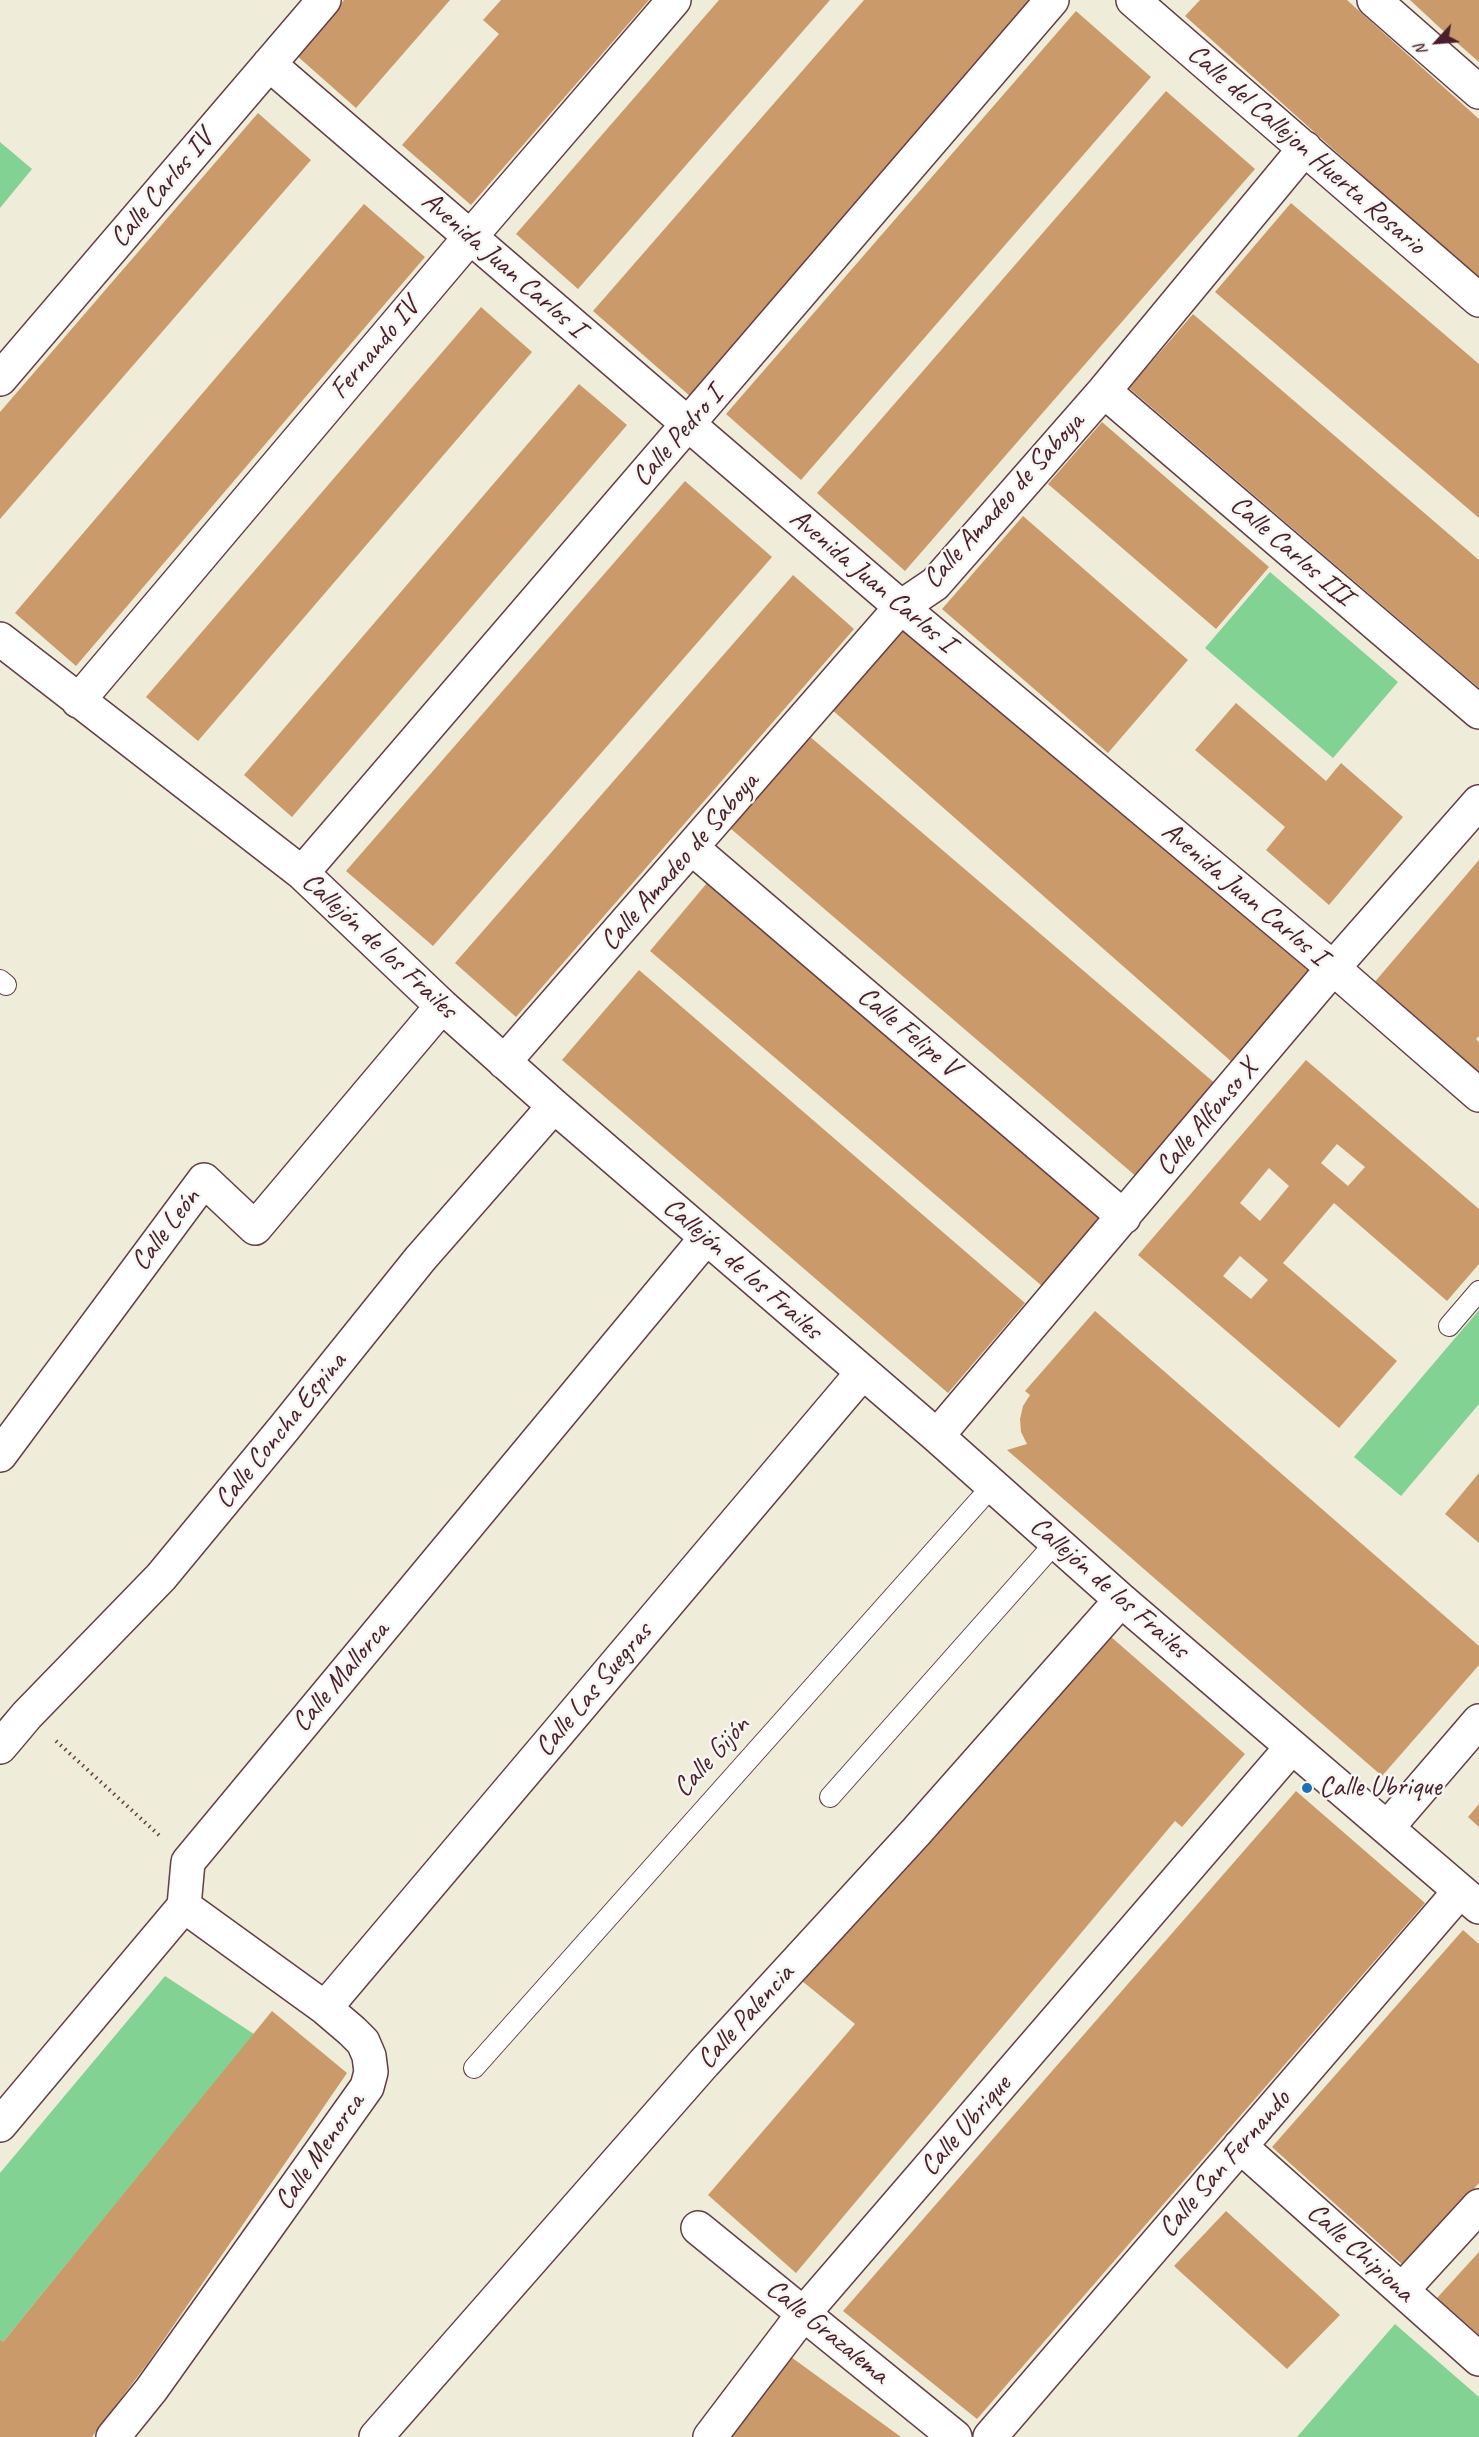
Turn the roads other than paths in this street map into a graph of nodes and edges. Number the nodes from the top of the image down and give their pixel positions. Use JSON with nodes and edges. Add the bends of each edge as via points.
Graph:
{"nodes":[{"id":1,"x":324,"y":0,"type":"edge"},
{"id":2,"x":674,"y":0,"type":"edge"},
{"id":3,"x":1052,"y":0,"type":"edge"},
{"id":4,"x":1374,"y":0,"type":"edge"},
{"id":5,"x":1141,"y":2,"type":"edge"},
{"id":6,"x":269,"y":64,"type":"junction"},
{"id":7,"x":1479,"y":92,"type":"edge"},
{"id":8,"x":1305,"y":147,"type":"junction"},
{"id":9,"x":471,"y":236,"type":"junction"},
{"id":10,"x":1479,"y":300,"type":"edge"},
{"id":11,"x":0,"y":379,"type":"edge"},
{"id":12,"x":1104,"y":391,"type":"junction"},
{"id":13,"x":689,"y":424,"type":"junction"},
{"id":14,"x":901,"y":607,"type":"junction"},
{"id":15,"x":0,"y":639,"type":"edge"},
{"id":16,"x":78,"y":701,"type":"junction"},
{"id":17,"x":1479,"y":712,"type":"edge"},
{"id":18,"x":1479,"y":802,"type":"edge"},
{"id":19,"x":692,"y":848,"type":"junction"},
{"id":20,"x":302,"y":873,"type":"junction"},
{"id":21,"x":1333,"y":968,"type":"junction"},
{"id":22,"x":442,"y":1006,"type":"junction"},
{"id":23,"x":504,"y":1062,"type":"junction"},
{"id":24,"x":1479,"y":1095,"type":"edge"},
{"id":25,"x":554,"y":1106,"type":"junction"},
{"id":26,"x":1124,"y":1217,"type":"junction"},
{"id":27,"x":706,"y":1238,"type":"junction"},
{"id":28,"x":1479,"y":1291,"type":"edge"},
{"id":29,"x":1449,"y":1326,"type":"dead end"},
{"id":30,"x":863,"y":1372,"type":"junction"},
{"id":31,"x":937,"y":1436,"type":"junction"},
{"id":32,"x":0,"y":1455,"type":"edge"},
{"id":33,"x":993,"y":1485,"type":"junction"},
{"id":34,"x":1055,"y":1543,"type":"junction"},
{"id":35,"x":1121,"y":1600,"type":"junction"},
{"id":36,"x":1479,"y":1721,"type":"edge"},
{"id":37,"x":0,"y":1747,"type":"edge"},
{"id":38,"x":1291,"y":1748,"type":"junction"},
{"id":39,"x":830,"y":1797,"type":"dead end"},
{"id":40,"x":1387,"y":1828,"type":"junction"},
{"id":41,"x":1469,"y":1899,"type":"edge"},
{"id":42,"x":184,"y":1906,"type":"junction"},
{"id":43,"x":325,"y":2008,"type":"junction"},
{"id":44,"x":474,"y":2068,"type":"dead end"},
{"id":45,"x":0,"y":2125,"type":"edge"},
{"id":46,"x":1240,"y":2146,"type":"junction"},
{"id":47,"x":1479,"y":2206,"type":"edge"},
{"id":48,"x":698,"y":2228,"type":"dead end"},
{"id":49,"x":1402,"y":2290,"type":"junction"},
{"id":50,"x":804,"y":2313,"type":"junction"},
{"id":51,"x":1479,"y":2359,"type":"edge"},
{"id":52,"x":113,"y":2437,"type":"edge"},
{"id":53,"x":376,"y":2437,"type":"edge"},
{"id":54,"x":710,"y":2437,"type":"edge"},
{"id":55,"x":955,"y":2437,"type":"edge"},
{"id":56,"x":990,"y":2437,"type":"edge"}],
"edges":[{"from":1,"to":6,"type":"street","name":"Calle Carlos IV"},
{"from":2,"to":9,"type":"street","name":"Fernando IV"},
{"from":3,"to":13,"type":"street","name":"Calle Pedro I"},
{"from":4,"to":7,"type":"street"},
{"from":5,"to":8,"type":"street","name":"Calle del Callejon Huerta Rosario"},
{"from":6,"to":9,"type":"street","name":"Avenida Juan Carlos I"},
{"from":6,"to":11,"type":"street","name":"Calle Carlos IV"},
{"from":8,"to":10,"type":"street","name":"Calle del Callejon Huerta Rosario"},
{"from":8,"to":12,"type":"street","name":"Calle Amadeo de Saboya"},
{"from":9,"to":13,"type":"street","name":"Avenida Juan Carlos I"},
{"from":9,"to":16,"type":"street","name":"Fernando IV"},
{"from":12,"to":14,"type":"street","name":"Calle Amadeo de Saboya","via":[[935,584]]},
{"from":12,"to":17,"type":"street","name":"Calle Carlos III"},
{"from":13,"to":14,"type":"street","name":"Avenida Juan Carlos I"},
{"from":13,"to":20,"type":"street","name":"Calle Pedro I"},
{"from":14,"to":19,"type":"street","name":"Calle Amadeo de Saboya"},
{"from":14,"to":21,"type":"street","name":"Avenida Juan Carlos I"},
{"from":15,"to":16,"type":"street","name":"Callejón de los Frailes"},
{"from":16,"to":20,"type":"street","name":"Callejón de los Frailes"},
{"from":18,"to":21,"type":"street","name":"Calle Alfonso X"},
{"from":19,"to":23,"type":"street","name":"Calle Amadeo de Saboya"},
{"from":19,"to":26,"type":"street","name":"Calle Felipe V"},
{"from":20,"to":22,"type":"street","name":"Callejón de los Frailes"},
{"from":21,"to":24,"type":"street","name":"Avenida Juan Carlos I"},
{"from":21,"to":26,"type":"street","name":"Calle Alfonso X"},
{"from":22,"to":23,"type":"street","name":"Callejón de los Frailes"},
{"from":22,"to":32,"type":"street","name":"Calle León","via":[[255,1228],[204,1180]]},
{"from":23,"to":25,"type":"street","name":"Callejón de los Frailes"},
{"from":25,"to":27,"type":"street","name":"Callejón de los Frailes"},
{"from":25,"to":37,"type":"street","name":"Calle Concha Espina","via":[[420,1259],[161,1576]]},
{"from":26,"to":31,"type":"street","name":"Calle Alfonso X"},
{"from":27,"to":30,"type":"street","name":"Callejón de los Frailes"},
{"from":27,"to":42,"type":"street","name":"Calle Mallorca","via":[[188,1862]]},
{"from":28,"to":29,"type":"lane"},
{"from":30,"to":31,"type":"street","name":"Callejón de los Frailes"},
{"from":30,"to":43,"type":"street","name":"Calle Las Suegras"},
{"from":31,"to":33,"type":"street","name":"Callejón de los Frailes"},
{"from":33,"to":34,"type":"street","name":"Callejón de los Frailes"},
{"from":33,"to":44,"type":"lane","name":"Calle Gijón"},
{"from":34,"to":35,"type":"street","name":"Callejón de los Frailes"},
{"from":34,"to":39,"type":"lane"},
{"from":35,"to":38,"type":"street","name":"Callejón de los Frailes"},
{"from":35,"to":53,"type":"street","name":"Calle Palencia","via":[[704,2063]]},
{"from":36,"to":40,"type":"street"},
{"from":38,"to":40,"type":"street","name":"Callejón de los Frailes"},
{"from":38,"to":50,"type":"street","name":"Calle Ubrique"},
{"from":40,"to":41,"type":"street","name":"Callejón de los Frailes"},
{"from":41,"to":46,"type":"street","name":"Calle San Fernando"},
{"from":42,"to":43,"type":"street","name":"Calle Menorca"},
{"from":42,"to":45,"type":"street"},
{"from":43,"to":52,"type":"street","name":"Calle Menorca","via":[[363,2042],[369,2056],[367,2087],[151,2390]]},
{"from":46,"to":49,"type":"street","name":"Calle Chipiona"},
{"from":46,"to":56,"type":"street","name":"Calle San Fernando"},
{"from":47,"to":49,"type":"street"},
{"from":48,"to":50,"type":"street","name":"Calle Grazalema"},
{"from":49,"to":51,"type":"street","name":"Calle Chipiona"},
{"from":50,"to":54,"type":"street","name":"Calle Ubrique"},
{"from":50,"to":55,"type":"street","name":"Calle Grazalema"}]}
